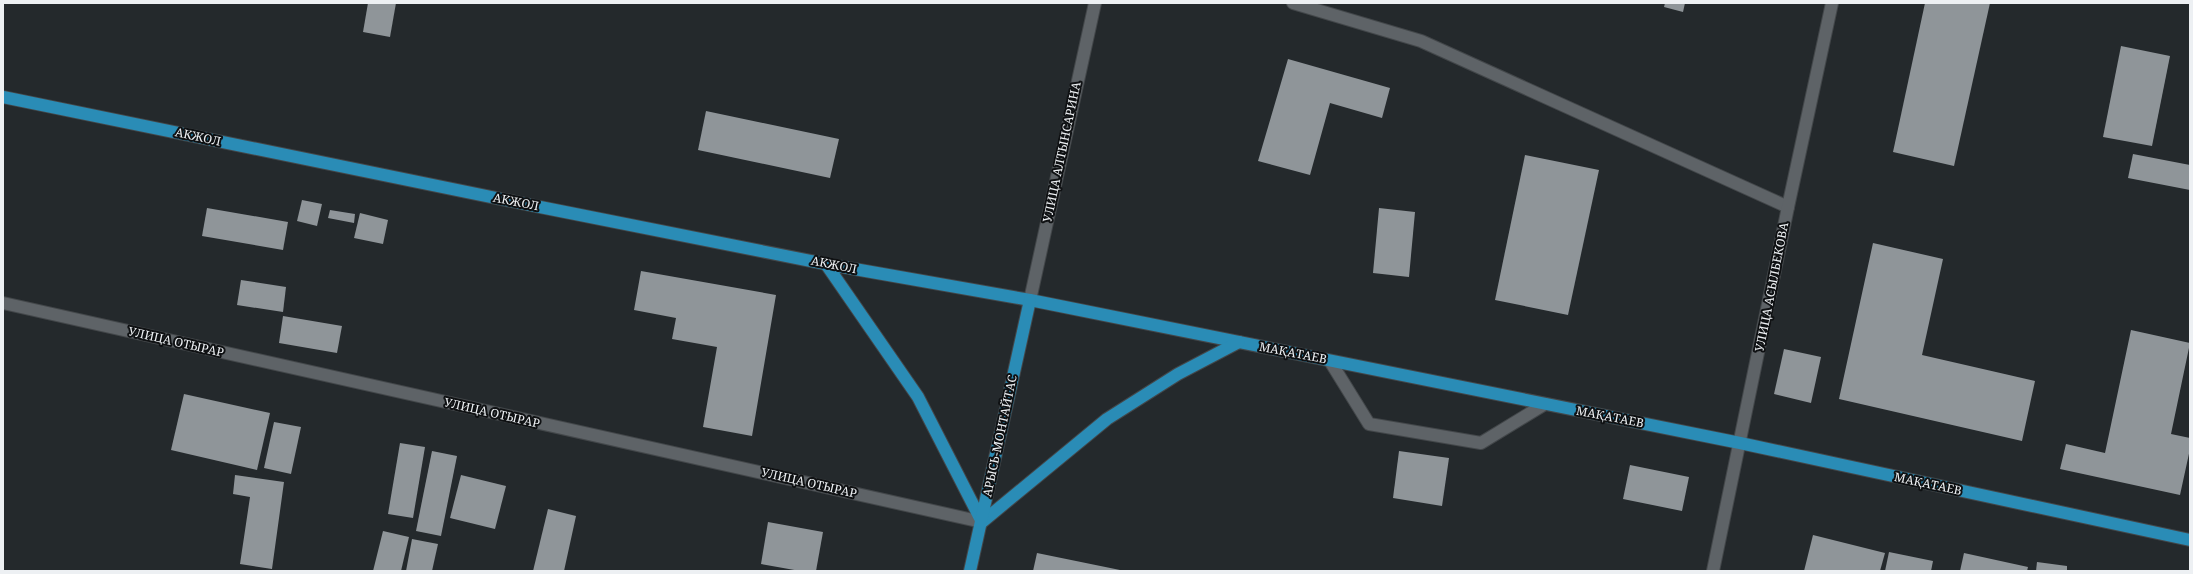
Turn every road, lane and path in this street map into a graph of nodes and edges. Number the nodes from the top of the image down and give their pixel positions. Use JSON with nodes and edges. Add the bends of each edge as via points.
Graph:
{"nodes":[{"id":1,"x":1095,"y":3,"type":"edge"},
{"id":2,"x":1293,"y":3,"type":"edge"},
{"id":3,"x":1832,"y":3,"type":"edge"},
{"id":4,"x":3,"y":98,"type":"edge"},
{"id":5,"x":1788,"y":207,"type":"junction"},
{"id":6,"x":826,"y":264,"type":"junction"},
{"id":7,"x":1030,"y":300,"type":"junction"},
{"id":8,"x":3,"y":303,"type":"edge"},
{"id":9,"x":1239,"y":342,"type":"junction"},
{"id":10,"x":1330,"y":361,"type":"junction"},
{"id":11,"x":1545,"y":404,"type":"junction"},
{"id":12,"x":1740,"y":443,"type":"junction"},
{"id":13,"x":982,"y":522,"type":"junction"},
{"id":14,"x":2190,"y":540,"type":"edge"},
{"id":15,"x":970,"y":571,"type":"edge"},
{"id":16,"x":1713,"y":571,"type":"edge"}],
"edges":[{"from":1,"to":7,"type":"street","name":"УЛИЦА АЛТЫНСАРИНА"},
{"from":2,"to":5,"type":"street","via":[[1421,41]]},
{"from":3,"to":5,"type":"street","name":"УЛИЦА АСЫЛБЕКОВА"},
{"from":4,"to":6,"type":"main road","name":"АКЖОЛ"},
{"from":5,"to":12,"type":"street","name":"УЛИЦА АСЫЛБЕКОВА"},
{"from":6,"to":7,"type":"main road","name":"АКЖОЛ"},
{"from":6,"to":13,"type":"main road","via":[[918,397]]},
{"from":7,"to":9,"type":"main road","name":"МАҚАТАЕВ"},
{"from":7,"to":13,"type":"main road","name":"АРЫСЬ-МОНТАЙТАС"},
{"from":8,"to":13,"type":"street","name":"УЛИЦА ОТЫРАР"},
{"from":9,"to":10,"type":"main road","name":"МАҚАТАЕВ"},
{"from":9,"to":13,"type":"main road","via":[[1178,374],[1108,419]]},
{"from":10,"to":11,"type":"main road","name":"МАҚАТАЕВ"},
{"from":10,"to":11,"type":"street","via":[[1369,424],[1481,443]]},
{"from":11,"to":12,"type":"main road","name":"МАҚАТАЕВ"},
{"from":12,"to":14,"type":"main road","name":"МАҚАТАЕВ"},
{"from":12,"to":16,"type":"street","name":"УЛИЦА АСЫЛБЕКОВА"},
{"from":13,"to":15,"type":"main road","name":"АРЫСЬ-МОНТАЙТАС"}]}
